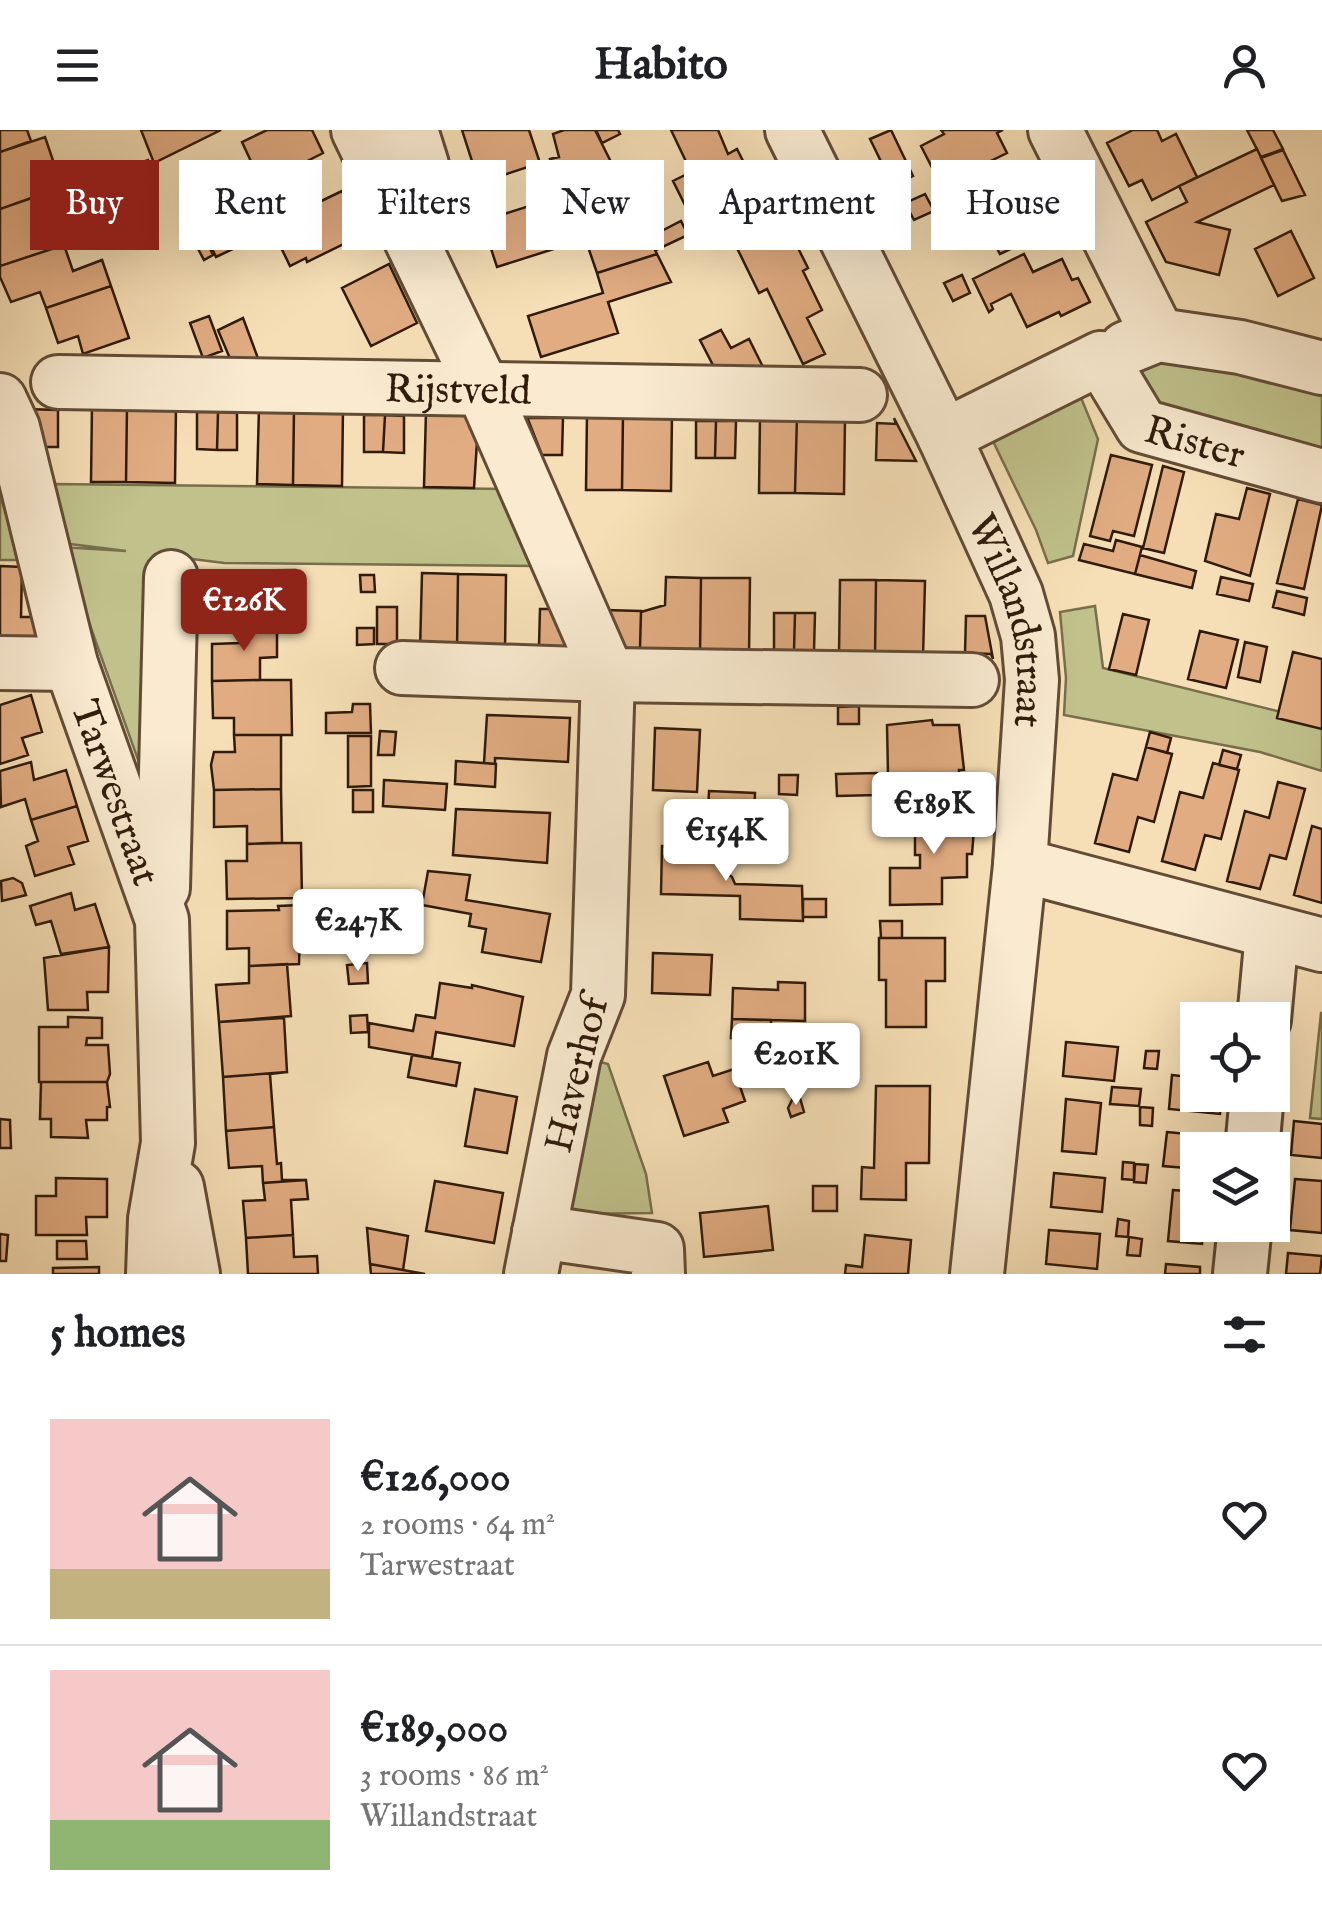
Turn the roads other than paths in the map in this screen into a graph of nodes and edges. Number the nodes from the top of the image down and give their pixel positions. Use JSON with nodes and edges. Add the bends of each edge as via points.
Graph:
{"nodes":[{"id":1,"x":358,"y":130,"type":"edge"},
{"id":2,"x":411,"y":130,"type":"edge"},
{"id":3,"x":792,"y":130,"type":"edge"},
{"id":4,"x":1055,"y":130,"type":"edge"},
{"id":5,"x":373,"y":160,"type":"edge"},
{"id":6,"x":420,"y":160,"type":"edge"},
{"id":7,"x":416,"y":250,"type":"edge"},
{"id":8,"x":1158,"y":336,"type":"junction"},
{"id":9,"x":1101,"y":358,"type":"junction"},
{"id":10,"x":1322,"y":368,"type":"edge"},
{"id":11,"x":58,"y":382,"type":"dead end"},
{"id":12,"x":482,"y":388,"type":"junction"},
{"id":13,"x":860,"y":395,"type":"dead end"},
{"id":14,"x":0,"y":400,"type":"edge"},
{"id":15,"x":944,"y":436,"type":"junction"},
{"id":16,"x":1322,"y":476,"type":"edge"},
{"id":17,"x":171,"y":577,"type":"dead end"},
{"id":18,"x":0,"y":663,"type":"edge"},
{"id":19,"x":71,"y":664,"type":"junction"},
{"id":20,"x":402,"y":668,"type":"dead end"},
{"id":21,"x":608,"y":675,"type":"junction"},
{"id":22,"x":972,"y":680,"type":"dead end"},
{"id":23,"x":1020,"y":865,"type":"junction"},
{"id":24,"x":162,"y":920,"type":"junction"},
{"id":25,"x":1272,"y":933,"type":"junction"},
{"id":26,"x":1322,"y":945,"type":"edge"},
{"id":27,"x":1266,"y":1002,"type":"edge"},
{"id":28,"x":168,"y":1142,"type":"junction"},
{"id":29,"x":1243,"y":1242,"type":"edge"},
{"id":30,"x":535,"y":1253,"type":"edge"},
{"id":31,"x":154,"y":1274,"type":"edge"},
{"id":32,"x":192,"y":1274,"type":"edge"},
{"id":33,"x":658,"y":1274,"type":"edge"},
{"id":34,"x":977,"y":1274,"type":"edge"},
{"id":35,"x":1240,"y":1274,"type":"edge"}],
"edges":[{"from":1,"to":5,"type":"street","name":"Haverhof"},
{"from":2,"to":6,"type":"street"},
{"from":3,"to":15,"type":"street","name":"Willandstraat"},
{"from":4,"to":8,"type":"street"},
{"from":7,"to":12,"type":"street","name":"Haverhof"},
{"from":8,"to":9,"type":"street"},
{"from":8,"to":10,"type":"street"},
{"from":9,"to":15,"type":"street"},
{"from":9,"to":16,"type":"street","name":"Rister","via":[[1142,426]]},
{"from":11,"to":12,"type":"street","name":"Rijstveld"},
{"from":12,"to":13,"type":"street","name":"Rijstveld"},
{"from":12,"to":21,"type":"street","name":"Haverhof"},
{"from":14,"to":19,"type":"street","name":"Tarwestraat"},
{"from":15,"to":23,"type":"street","name":"Willandstraat","via":[[1016,594],[1028,636],[1032,680]]},
{"from":17,"to":24,"type":"street","name":"Tarwestraat"},
{"from":18,"to":19,"type":"street","name":"Tarwestraat"},
{"from":19,"to":24,"type":"street","name":"Tarwestraat"},
{"from":20,"to":21,"type":"street"},
{"from":21,"to":22,"type":"street"},
{"from":21,"to":30,"type":"street","name":"Haverhof","via":[[598,995],[574,1056]]},
{"from":23,"to":25,"type":"street"},
{"from":23,"to":34,"type":"street","name":"Willandstraat"},
{"from":24,"to":28,"type":"street","name":"Tarwestraat"},
{"from":25,"to":26,"type":"street"},
{"from":25,"to":27,"type":"street"},
{"from":28,"to":31,"type":"street","name":"Tarwestraat"},
{"from":28,"to":32,"type":"street","name":"Tarwestraat"},
{"from":29,"to":35,"type":"street"},
{"from":30,"to":33,"type":"street","name":"Haverhof","via":[[657,1249]]}]}
